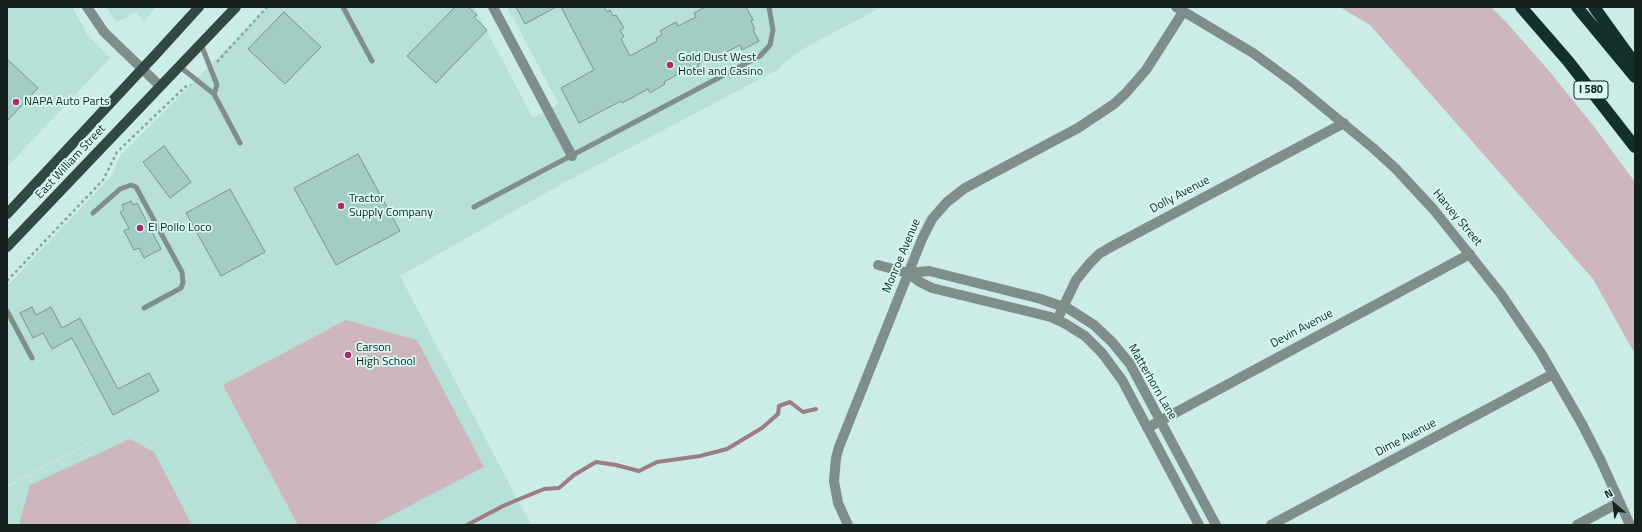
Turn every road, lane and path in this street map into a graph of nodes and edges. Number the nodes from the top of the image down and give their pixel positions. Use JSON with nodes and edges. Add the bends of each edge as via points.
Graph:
{"nodes":[{"id":1,"x":87,"y":7,"type":"edge"},
{"id":2,"x":199,"y":7,"type":"edge"},
{"id":3,"x":236,"y":7,"type":"edge"},
{"id":4,"x":267,"y":7,"type":"edge"},
{"id":5,"x":343,"y":7,"type":"edge"},
{"id":6,"x":493,"y":7,"type":"edge"},
{"id":7,"x":769,"y":7,"type":"edge"},
{"id":8,"x":1514,"y":7,"type":"edge"},
{"id":9,"x":1521,"y":7,"type":"edge"},
{"id":10,"x":1577,"y":7,"type":"edge"},
{"id":11,"x":1594,"y":7,"type":"edge"},
{"id":12,"x":1180,"y":9,"type":"edge"},
{"id":13,"x":1545,"y":34,"type":"junction"},
{"id":14,"x":201,"y":44,"type":"junction"},
{"id":15,"x":372,"y":61,"type":"dead end"},
{"id":16,"x":1635,"y":64,"type":"edge"},
{"id":17,"x":179,"y":66,"type":"junction"},
{"id":18,"x":210,"y":69,"type":"junction"},
{"id":19,"x":142,"y":70,"type":"junction"},
{"id":20,"x":1635,"y":77,"type":"edge"},
{"id":21,"x":199,"y":82,"type":"junction"},
{"id":22,"x":160,"y":86,"type":"junction"},
{"id":23,"x":214,"y":94,"type":"junction"},
{"id":24,"x":1344,"y":123,"type":"junction"},
{"id":25,"x":240,"y":143,"type":"dead end"},
{"id":26,"x":1635,"y":147,"type":"edge"},
{"id":27,"x":572,"y":156,"type":"junction"},
{"id":28,"x":474,"y":207,"type":"dead end"},
{"id":29,"x":93,"y":213,"type":"dead end"},
{"id":30,"x":7,"y":214,"type":"edge"},
{"id":31,"x":7,"y":247,"type":"edge"},
{"id":32,"x":1470,"y":254,"type":"junction"},
{"id":33,"x":878,"y":265,"type":"dead end"},
{"id":34,"x":908,"y":273,"type":"junction"},
{"id":35,"x":7,"y":281,"type":"edge"},
{"id":36,"x":1063,"y":306,"type":"junction"},
{"id":37,"x":144,"y":308,"type":"dead end"},
{"id":38,"x":7,"y":311,"type":"edge"},
{"id":39,"x":1057,"y":320,"type":"junction"},
{"id":40,"x":32,"y":358,"type":"dead end"},
{"id":41,"x":1553,"y":374,"type":"junction"},
{"id":42,"x":1160,"y":420,"type":"junction"},
{"id":43,"x":1147,"y":428,"type":"junction"},
{"id":44,"x":1620,"y":502,"type":"junction"},
{"id":45,"x":848,"y":525,"type":"edge"},
{"id":46,"x":1199,"y":525,"type":"edge"},
{"id":47,"x":1216,"y":525,"type":"edge"},
{"id":48,"x":1271,"y":525,"type":"edge"},
{"id":49,"x":1577,"y":525,"type":"edge"},
{"id":50,"x":1630,"y":525,"type":"edge"}],
"edges":[{"from":1,"to":19,"type":"street","via":[[104,32]]},
{"from":2,"to":19,"type":"main road","name":"East William Street"},
{"from":3,"to":14,"type":"main road","name":"East William Street"},
{"from":4,"to":18,"type":"path"},
{"from":5,"to":15,"type":"lane"},
{"from":6,"to":27,"type":"street"},
{"from":7,"to":27,"type":"lane","via":[[773,30],[770,45],[760,56]]},
{"from":8,"to":13,"type":"highway"},
{"from":9,"to":13,"type":"highway","number":"I 580"},
{"from":10,"to":20,"type":"highway"},
{"from":11,"to":16,"type":"highway"},
{"from":12,"to":24,"type":"street","name":"Harvey Street","via":[[1275,68]]},
{"from":12,"to":34,"type":"street","name":"Monroe Avenue","via":[[1146,70],[1114,104],[1091,121],[966,188],[947,202],[926,229]]},
{"from":13,"to":26,"type":"highway","number":"I 580"},
{"from":14,"to":17,"type":"main road","name":"East William Street"},
{"from":14,"to":18,"type":"lane"},
{"from":17,"to":21,"type":"lane"},
{"from":17,"to":22,"type":"main road","name":"East William Street"},
{"from":18,"to":23,"type":"lane","via":[[217,85]]},
{"from":19,"to":22,"type":"street"},
{"from":19,"to":30,"type":"main road","name":"East William Street"},
{"from":21,"to":23,"type":"lane"},
{"from":21,"to":35,"type":"path","via":[[185,87],[117,152],[103,180]]},
{"from":22,"to":31,"type":"main road","name":"East William Street"},
{"from":23,"to":25,"type":"lane"},
{"from":24,"to":32,"type":"street","name":"Harvey Street","via":[[1418,192]]},
{"from":24,"to":36,"type":"street","name":"Dolly Avenue","via":[[1099,254],[1082,272]]},
{"from":27,"to":28,"type":"lane"},
{"from":29,"to":37,"type":"lane","via":[[120,188],[131,185],[136,187],[182,272],[184,283],[181,288]]},
{"from":32,"to":41,"type":"street","name":"Harvey Street","via":[[1521,323]]},
{"from":32,"to":42,"type":"street","name":"Devin Avenue"},
{"from":33,"to":34,"type":"street","name":"Matterhorn Lane"},
{"from":34,"to":36,"type":"street","name":"Matterhorn Lane","via":[[936,273]]},
{"from":34,"to":39,"type":"street","name":"Matterhorn Lane","via":[[932,288]]},
{"from":34,"to":45,"type":"street","name":"Monroe Avenue","via":[[836,458],[835,493]]},
{"from":36,"to":39,"type":"street","name":"Dolly Avenue"},
{"from":36,"to":42,"type":"street","name":"Matterhorn Lane","via":[[1094,325],[1121,351]]},
{"from":38,"to":40,"type":"lane"},
{"from":39,"to":43,"type":"street","name":"Matterhorn Lane","via":[[1085,336],[1102,353],[1122,380]]},
{"from":41,"to":44,"type":"street","name":"Harvey Street","via":[[1582,424]]},
{"from":41,"to":48,"type":"street","name":"Dime Avenue"},
{"from":42,"to":43,"type":"street","name":"Devin Avenue"},
{"from":42,"to":47,"type":"street","name":"Matterhorn Lane"},
{"from":43,"to":46,"type":"street","name":"Matterhorn Lane"},
{"from":44,"to":49,"type":"street"},
{"from":44,"to":50,"type":"street","name":"Harvey Street"}]}
